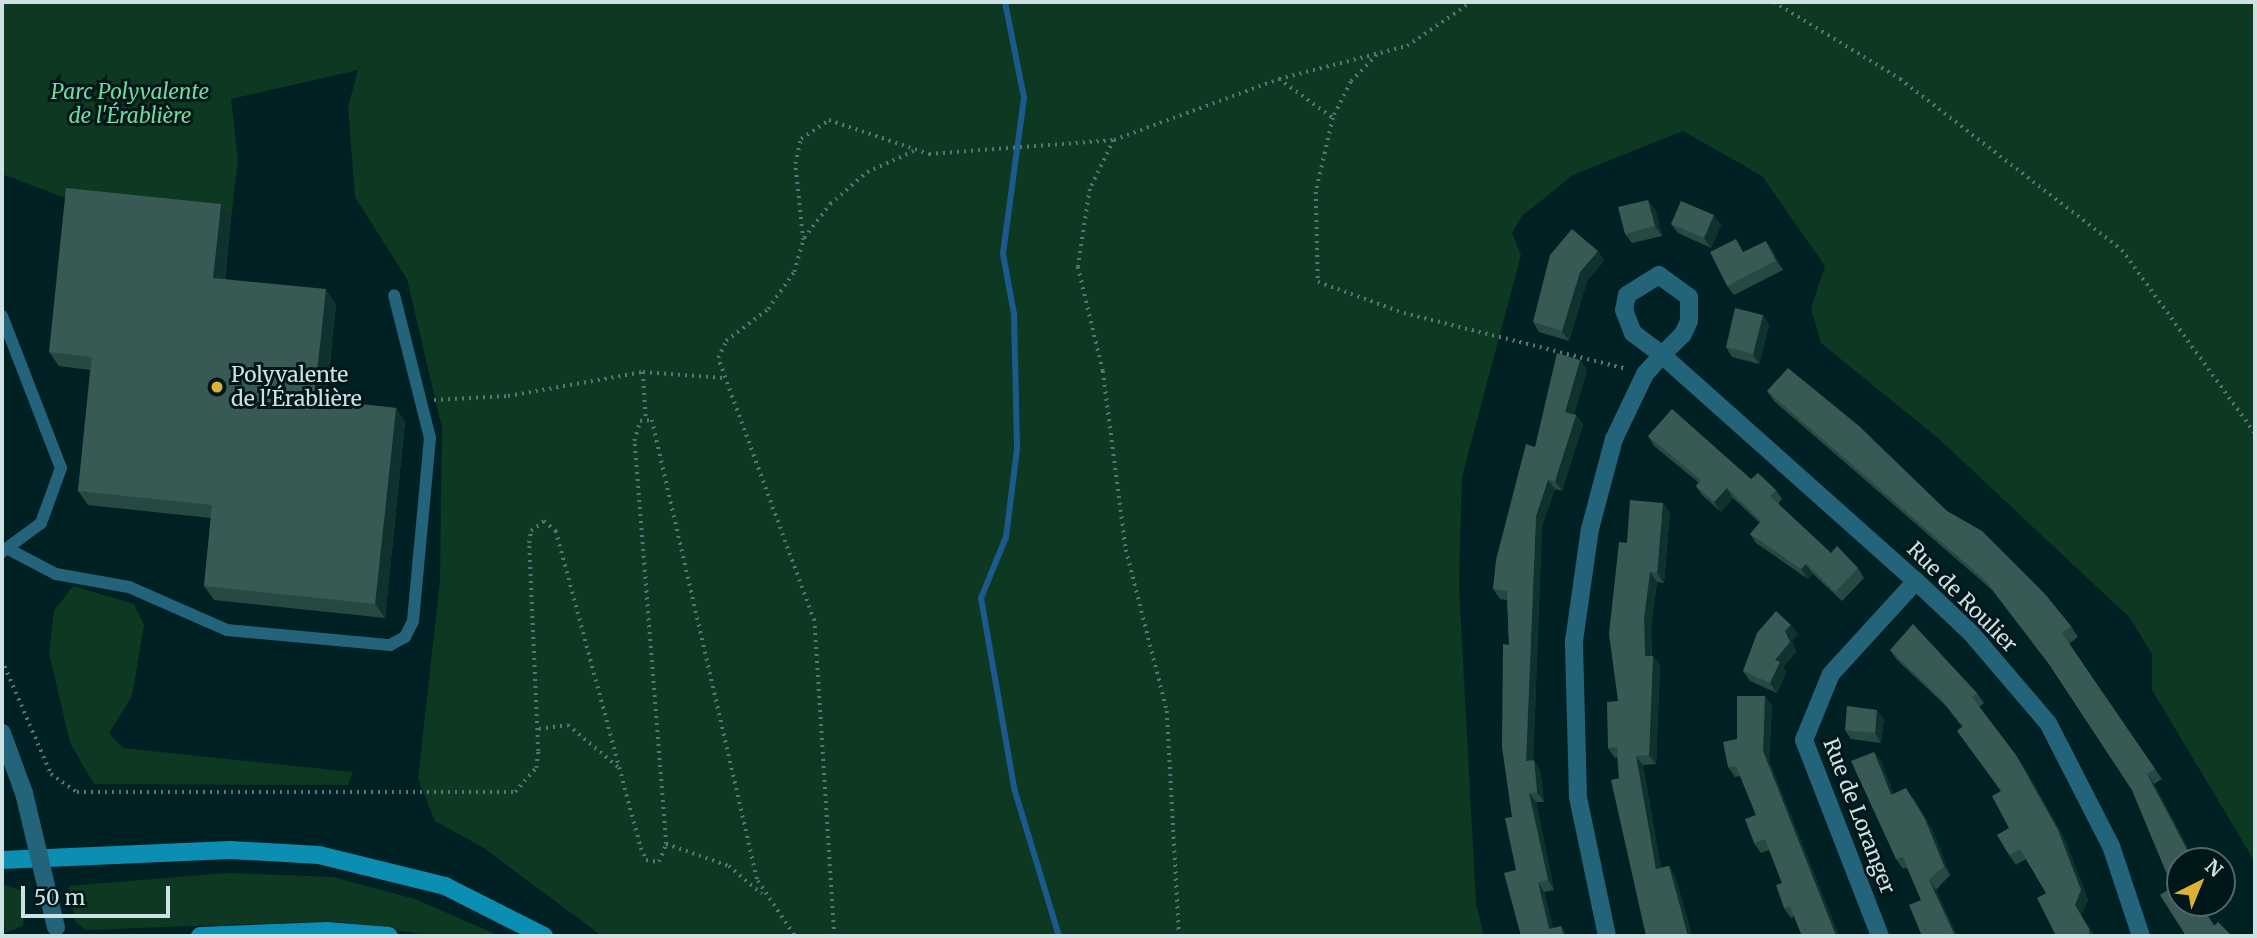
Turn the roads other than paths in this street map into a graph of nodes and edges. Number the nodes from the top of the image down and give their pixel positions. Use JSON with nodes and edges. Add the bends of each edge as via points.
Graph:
{"nodes":[{"id":1,"x":394,"y":295,"type":"dead end"},
{"id":2,"x":2,"y":316,"type":"edge"},
{"id":3,"x":1661,"y":355,"type":"junction"},
{"id":4,"x":6,"y":551,"type":"edge"},
{"id":5,"x":1916,"y":581,"type":"junction"},
{"id":6,"x":2,"y":733,"type":"edge"},
{"id":7,"x":2,"y":853,"type":"edge"},
{"id":8,"x":90,"y":857,"type":"junction"},
{"id":9,"x":2,"y":860,"type":"edge"},
{"id":10,"x":57,"y":932,"type":"edge"},
{"id":11,"x":200,"y":936,"type":"edge"},
{"id":12,"x":389,"y":936,"type":"edge"},
{"id":13,"x":544,"y":936,"type":"edge"},
{"id":14,"x":1607,"y":936,"type":"edge"},
{"id":15,"x":1880,"y":936,"type":"edge"},
{"id":16,"x":2141,"y":936,"type":"edge"}],
"edges":[{"from":1,"to":4,"type":"lane","via":[[430,438],[413,621],[405,637],[390,645],[227,630],[129,587],[56,574]]},
{"from":2,"to":4,"type":"lane","via":[[61,468],[41,523]]},
{"from":3,"to":3,"type":"street","via":[[1683,334],[1691,306],[1668,277],[1648,276],[1627,295],[1624,310],[1633,333]]},
{"from":3,"to":5,"type":"street","name":"Rue de Roulier"},
{"from":3,"to":14,"type":"street","via":[[1645,374],[1603,474],[1574,641],[1578,797]]},
{"from":5,"to":15,"type":"street","name":"Rue de Loranger","via":[[1831,674],[1804,740]]},
{"from":5,"to":16,"type":"street","name":"Rue de Roulier","via":[[2048,723],[2111,846]]},
{"from":6,"to":10,"type":"street","bridge":true,"via":[[24,793]]},
{"from":7,"to":8,"type":"main road"},
{"from":8,"to":9,"type":"main road"},
{"from":8,"to":13,"type":"main road","via":[[263,850],[378,865],[445,886]]},
{"from":11,"to":12,"type":"main road","via":[[327,931]]}]}
